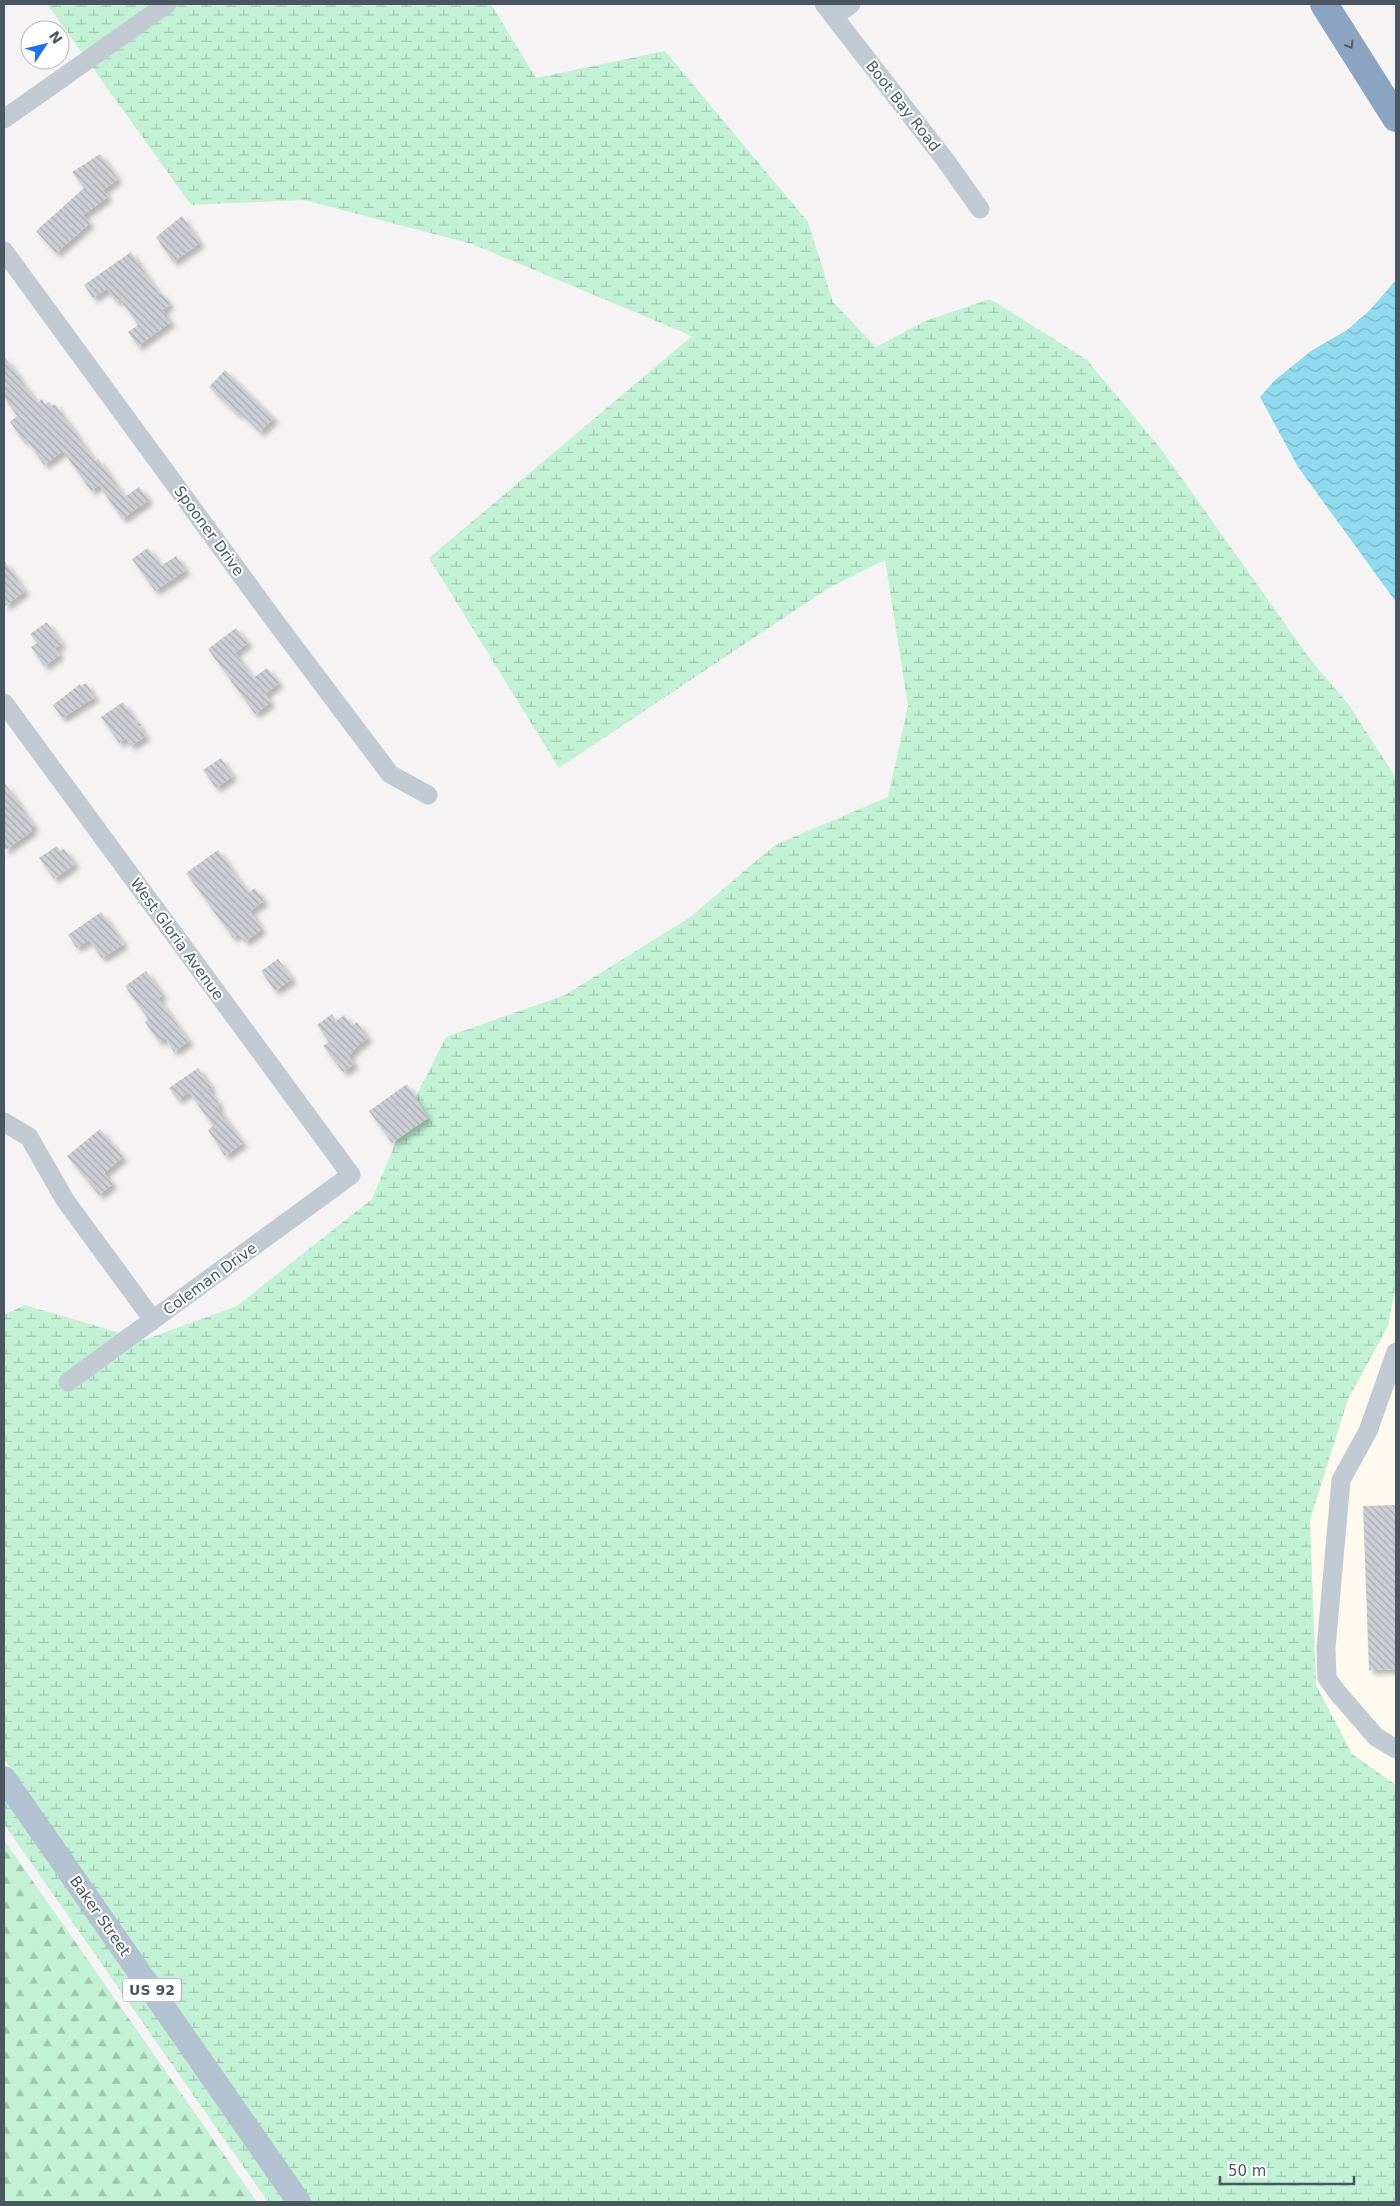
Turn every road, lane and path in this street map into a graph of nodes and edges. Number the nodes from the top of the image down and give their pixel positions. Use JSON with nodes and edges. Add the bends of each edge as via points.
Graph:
{"nodes":[{"id":1,"x":167,"y":4,"type":"edge"},
{"id":2,"x":852,"y":4,"type":"edge"},
{"id":3,"x":1324,"y":4,"type":"edge"},
{"id":4,"x":829,"y":10,"type":"edge"},
{"id":5,"x":1396,"y":118,"type":"edge"},
{"id":6,"x":4,"y":119,"type":"edge"},
{"id":7,"x":980,"y":209,"type":"dead end"},
{"id":8,"x":4,"y":251,"type":"edge"},
{"id":9,"x":4,"y":703,"type":"edge"},
{"id":10,"x":428,"y":795,"type":"dead end"},
{"id":11,"x":4,"y":1122,"type":"edge"},
{"id":12,"x":351,"y":1175,"type":"joint"},
{"id":13,"x":153,"y":1320,"type":"junction"},
{"id":14,"x":1396,"y":1352,"type":"edge"},
{"id":15,"x":68,"y":1382,"type":"dead end"},
{"id":16,"x":1396,"y":1750,"type":"edge"},
{"id":17,"x":4,"y":1778,"type":"edge"},
{"id":18,"x":299,"y":2202,"type":"edge"}],
"edges":[{"from":1,"to":6,"type":"street"},
{"from":2,"to":4,"type":"street"},
{"from":3,"to":5,"type":"highway","one_way":true},
{"from":4,"to":7,"type":"street","name":"Boot Bay Road"},
{"from":8,"to":10,"type":"street","name":"Spooner Drive","via":[[390,774]]},
{"from":9,"to":12,"type":"street","name":"West Gloria Avenue"},
{"from":11,"to":13,"type":"street","via":[[29,1137],[65,1200]]},
{"from":12,"to":13,"type":"street","name":"Coleman Drive"},
{"from":13,"to":15,"type":"street","name":"Coleman Drive"},
{"from":14,"to":16,"type":"street","via":[[1368,1431],[1341,1480],[1326,1648],[1327,1678],[1376,1737]]},
{"from":17,"to":18,"type":"main road","name":"Baker Street","number":"US 92"}]}
